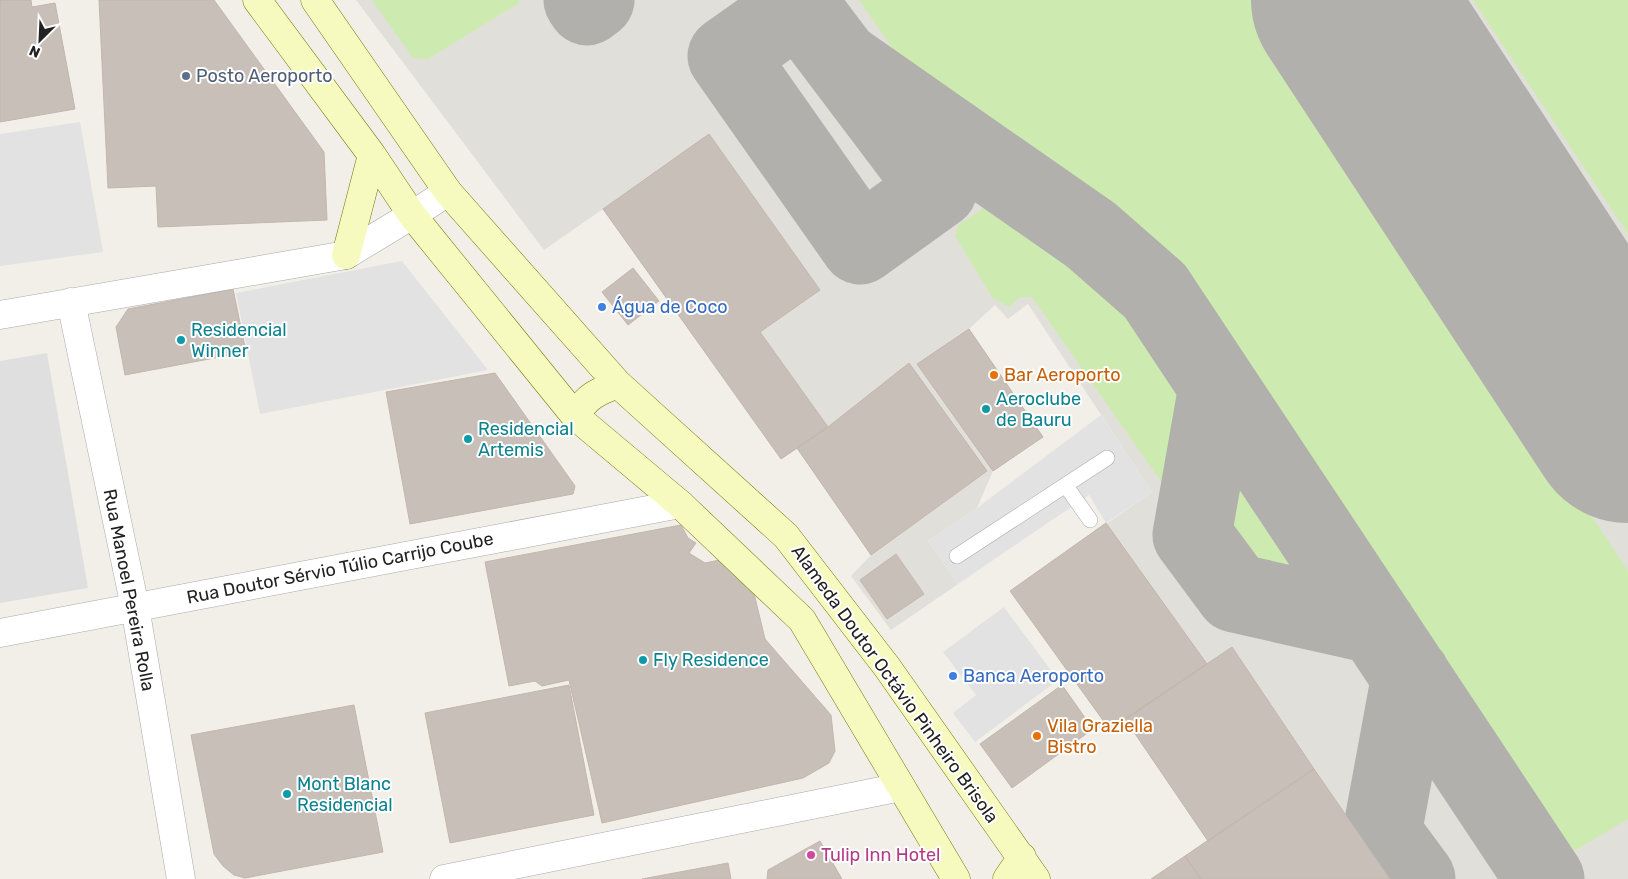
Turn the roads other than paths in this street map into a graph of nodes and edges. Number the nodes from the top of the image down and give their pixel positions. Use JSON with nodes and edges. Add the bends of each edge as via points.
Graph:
{"nodes":[{"id":1,"x":258,"y":0,"type":"edge"},
{"id":2,"x":315,"y":0,"type":"edge"},
{"id":3,"x":372,"y":155,"type":"junction"},
{"id":4,"x":448,"y":192,"type":"junction"},
{"id":5,"x":412,"y":215,"type":"junction"},
{"id":6,"x":346,"y":255,"type":"junction"},
{"id":7,"x":71,"y":302,"type":"junction"},
{"id":8,"x":0,"y":315,"type":"edge"},
{"id":9,"x":618,"y":384,"type":"junction"},
{"id":10,"x":575,"y":416,"type":"junction"},
{"id":11,"x":1107,"y":458,"type":"dead end"},
{"id":12,"x":1066,"y":486,"type":"junction"},
{"id":13,"x":680,"y":504,"type":"junction"},
{"id":14,"x":1090,"y":520,"type":"dead end"},
{"id":15,"x":957,"y":556,"type":"dead end"},
{"id":16,"x":135,"y":607,"type":"junction"},
{"id":17,"x":0,"y":633,"type":"edge"},
{"id":18,"x":901,"y":786,"type":"junction"},
{"id":19,"x":1022,"y":872,"type":"edge"},
{"id":20,"x":181,"y":879,"type":"edge"},
{"id":21,"x":444,"y":879,"type":"edge"},
{"id":22,"x":956,"y":879,"type":"edge"}],
"edges":[{"from":1,"to":3,"type":"street"},
{"from":2,"to":4,"type":"street","name":"Alameda Doutor Octávio Pinheiro Brisola"},
{"from":3,"to":5,"type":"street"},
{"from":3,"to":6,"type":"street"},
{"from":4,"to":5,"type":"street"},
{"from":4,"to":9,"type":"street","name":"Alameda Doutor Octávio Pinheiro Brisola"},
{"from":5,"to":6,"type":"street"},
{"from":5,"to":10,"type":"street"},
{"from":6,"to":7,"type":"street"},
{"from":7,"to":8,"type":"street"},
{"from":7,"to":16,"type":"street","name":"Rua Manoel Pereira Rolla"},
{"from":9,"to":10,"type":"street","via":[[590,396]]},
{"from":9,"to":19,"type":"street","name":"Alameda Doutor Octávio Pinheiro Brisola","via":[[786,536],[887,667]]},
{"from":10,"to":13,"type":"street"},
{"from":11,"to":12,"type":"lane"},
{"from":12,"to":14,"type":"lane"},
{"from":12,"to":15,"type":"lane"},
{"from":13,"to":16,"type":"street","name":"Rua Doutor Sérvio Túlio Carrijo Coube"},
{"from":13,"to":18,"type":"street","via":[[802,620]]},
{"from":16,"to":17,"type":"street","name":"Rua Doutor Sérvio Túlio Carrijo Coube"},
{"from":16,"to":20,"type":"street","name":"Rua Manoel Pereira Rolla"},
{"from":18,"to":21,"type":"street"},
{"from":18,"to":22,"type":"street"}]}
